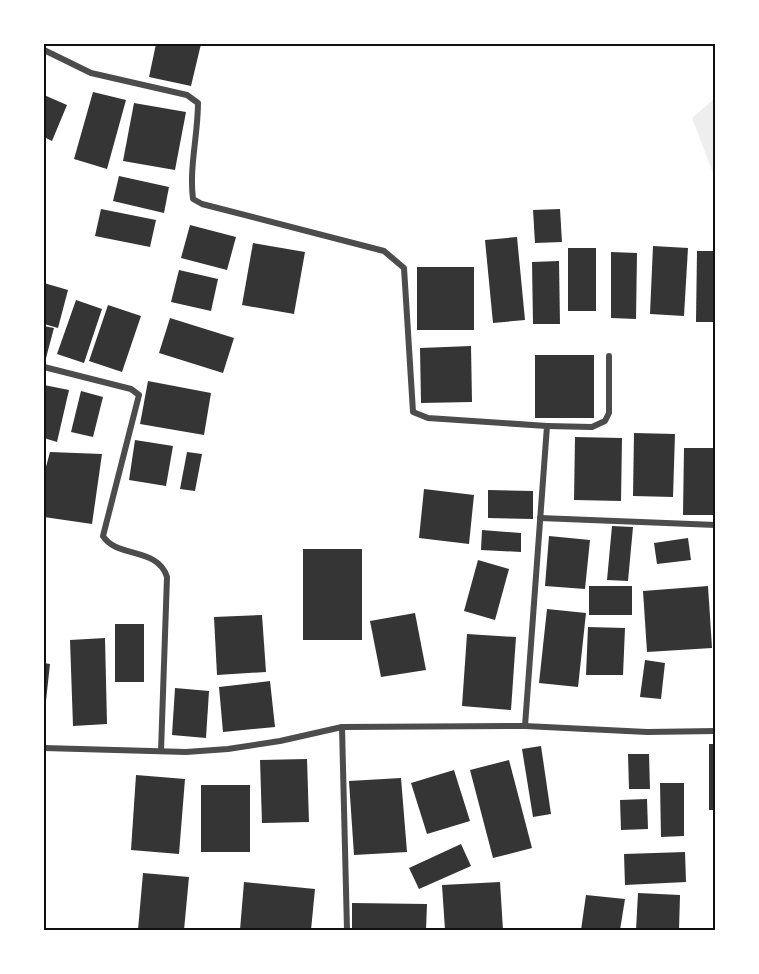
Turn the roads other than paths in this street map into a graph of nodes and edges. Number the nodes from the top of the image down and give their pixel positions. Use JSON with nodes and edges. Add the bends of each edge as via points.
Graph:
{"nodes":[{"id":1,"x":44,"y":50,"type":"edge"},
{"id":2,"x":609,"y":356,"type":"dead end"},
{"id":3,"x":44,"y":367,"type":"edge"},
{"id":4,"x":546,"y":426,"type":"junction"},
{"id":5,"x":540,"y":519,"type":"junction"},
{"id":6,"x":716,"y":525,"type":"edge"},
{"id":7,"x":525,"y":726,"type":"junction"},
{"id":8,"x":342,"y":727,"type":"junction"},
{"id":9,"x":716,"y":731,"type":"edge"},
{"id":10,"x":44,"y":748,"type":"edge"},
{"id":11,"x":161,"y":751,"type":"junction"},
{"id":12,"x":347,"y":930,"type":"edge"}],
"edges":[{"from":1,"to":4,"type":"street","via":[[91,73],[187,94],[198,103],[191,179],[193,199],[384,251],[404,268],[413,412],[428,418]]},
{"from":2,"to":4,"type":"street","via":[[606,421],[592,427]]},
{"from":3,"to":11,"type":"street","via":[[131,389],[139,395],[103,536],[111,544],[158,563],[167,577]]},
{"from":4,"to":5,"type":"street"},
{"from":5,"to":6,"type":"street"},
{"from":5,"to":7,"type":"street"},
{"from":7,"to":8,"type":"street"},
{"from":7,"to":9,"type":"street"},
{"from":8,"to":11,"type":"street","via":[[228,749]]},
{"from":8,"to":12,"type":"street"},
{"from":10,"to":11,"type":"street"}]}
